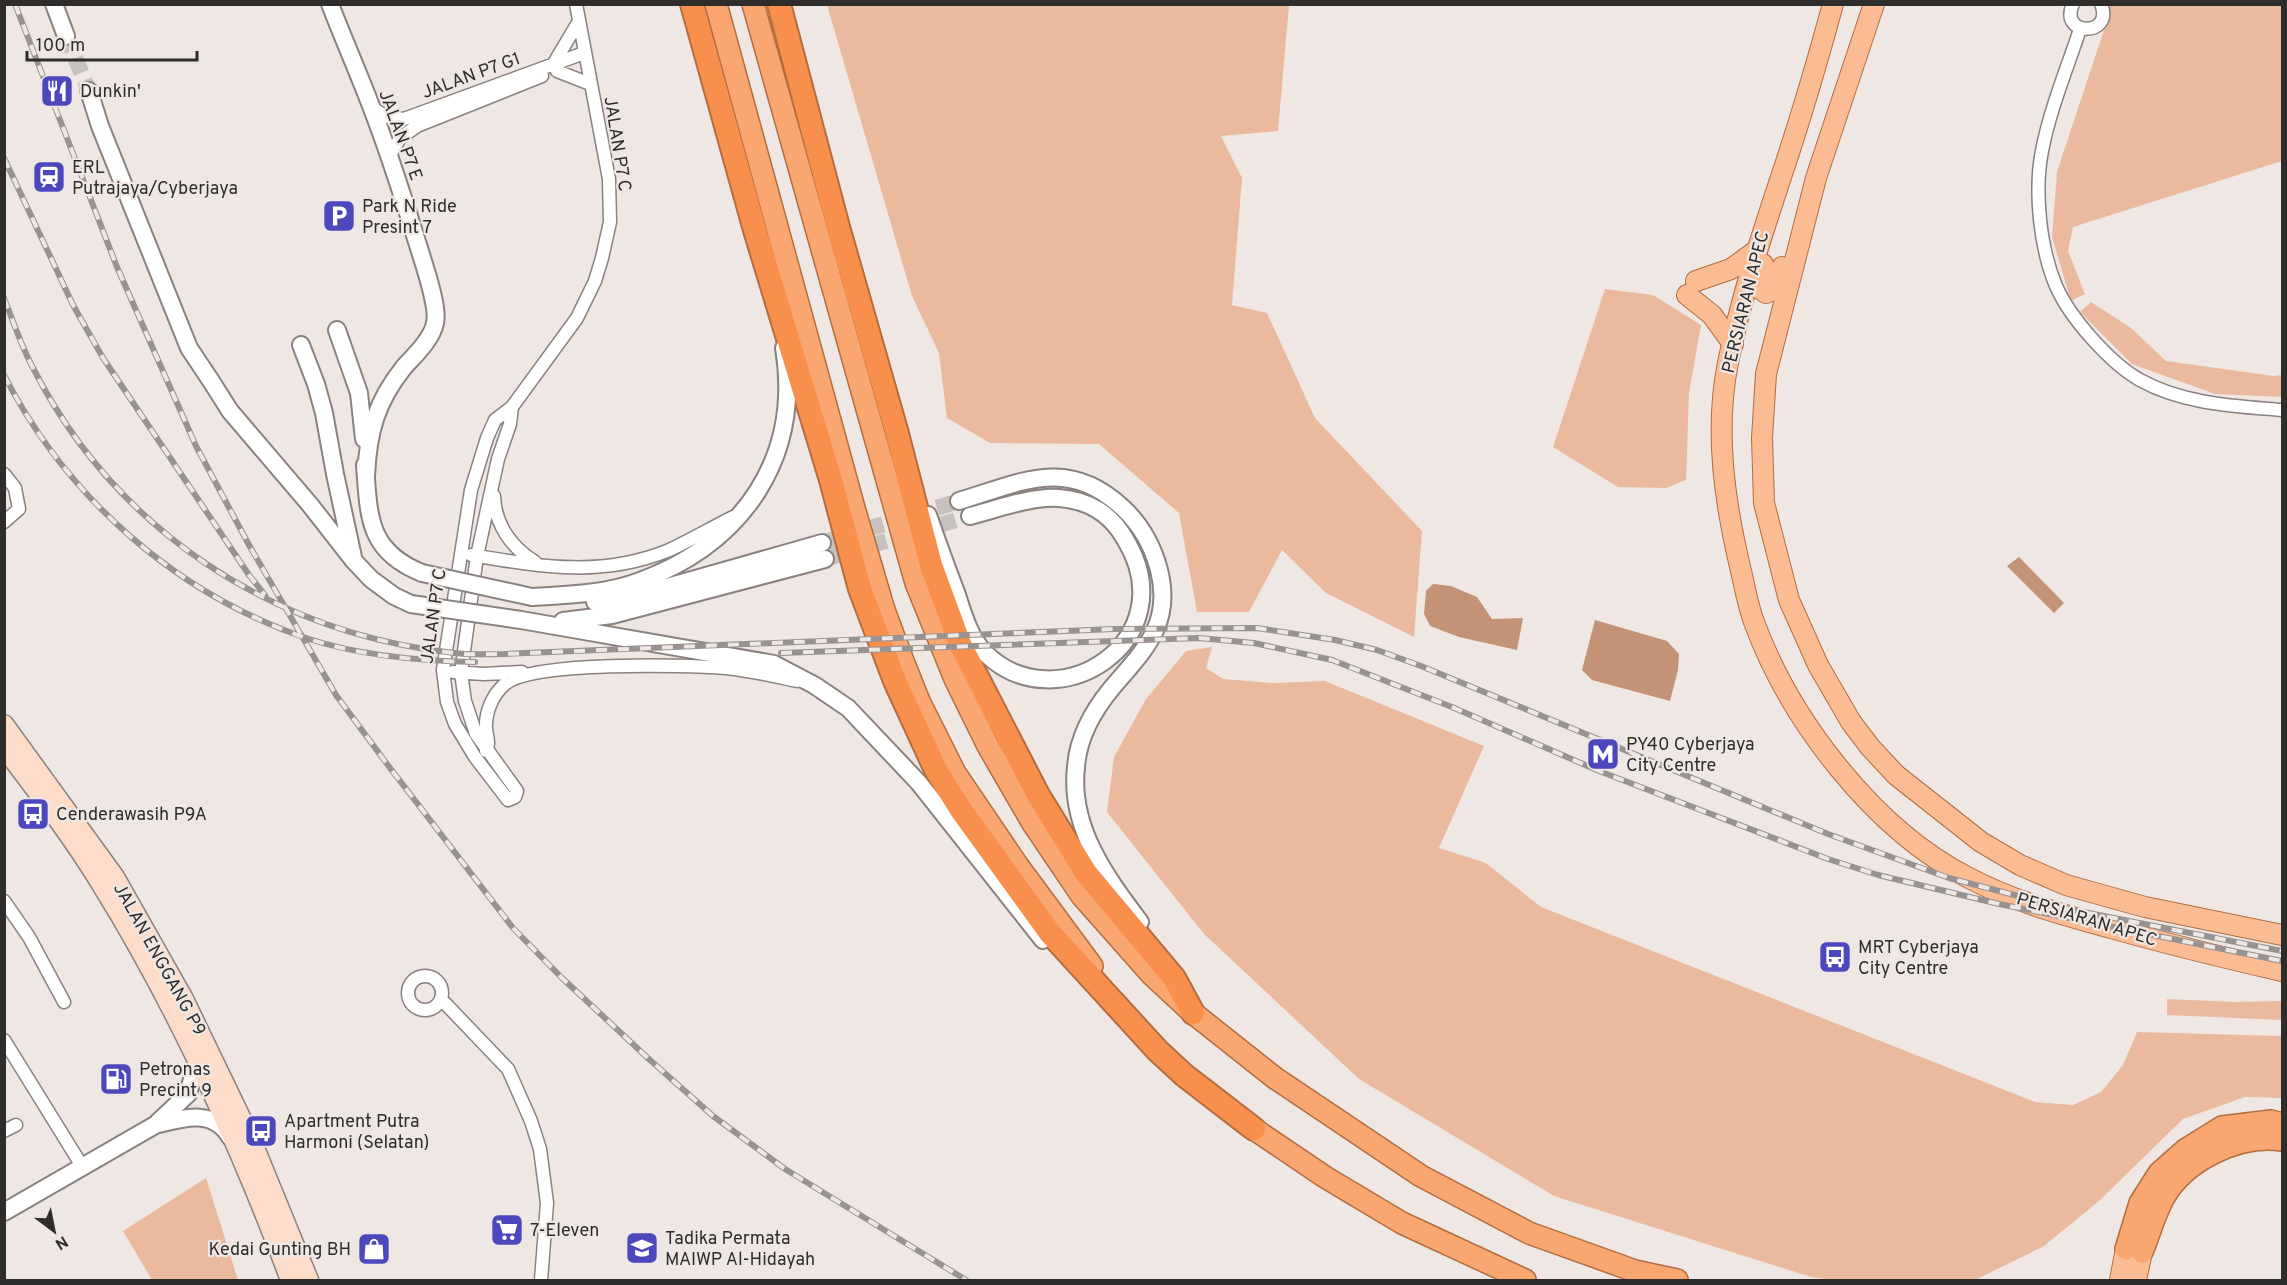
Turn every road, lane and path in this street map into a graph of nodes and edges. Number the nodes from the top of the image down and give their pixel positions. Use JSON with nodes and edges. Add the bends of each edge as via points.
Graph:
{"nodes":[{"id":1,"x":54,"y":4,"type":"edge"},
{"id":2,"x":330,"y":4,"type":"edge"},
{"id":3,"x":576,"y":4,"type":"edge"},
{"id":4,"x":692,"y":4,"type":"edge"},
{"id":5,"x":716,"y":4,"type":"edge"},
{"id":6,"x":753,"y":4,"type":"edge"},
{"id":7,"x":779,"y":4,"type":"edge"},
{"id":8,"x":1833,"y":4,"type":"edge"},
{"id":9,"x":1874,"y":4,"type":"edge"},
{"id":10,"x":2100,"y":4,"type":"edge"},
{"id":11,"x":2071,"y":5,"type":"edge"},
{"id":12,"x":579,"y":21,"type":"junction"},
{"id":13,"x":2080,"y":29,"type":"junction"},
{"id":14,"x":66,"y":36,"type":"tunnel mouth"},
{"id":15,"x":585,"y":57,"type":"junction"},
{"id":16,"x":556,"y":67,"type":"junction"},
{"id":17,"x":590,"y":84,"type":"junction"},
{"id":18,"x":89,"y":91,"type":"tunnel mouth"},
{"id":19,"x":371,"y":107,"type":"junction"},
{"id":20,"x":389,"y":158,"type":"junction"},
{"id":21,"x":1782,"y":174,"type":"junction"},
{"id":22,"x":1816,"y":178,"type":"junction"},
{"id":23,"x":755,"y":230,"type":"junction"},
{"id":24,"x":1757,"y":250,"type":"junction"},
{"id":25,"x":337,"y":330,"type":"dead end"},
{"id":26,"x":1733,"y":344,"type":"junction"},
{"id":27,"x":301,"y":345,"type":"dead end"},
{"id":28,"x":512,"y":407,"type":"junction"},
{"id":29,"x":2283,"y":410,"type":"edge"},
{"id":30,"x":896,"y":430,"type":"junction"},
{"id":31,"x":4,"y":474,"type":"edge"},
{"id":32,"x":366,"y":476,"type":"junction"},
{"id":33,"x":494,"y":483,"type":"junction"},
{"id":34,"x":959,"y":501,"type":"tunnel mouth"},
{"id":35,"x":745,"y":511,"type":"junction"},
{"id":36,"x":970,"y":516,"type":"tunnel mouth"},
{"id":37,"x":4,"y":522,"type":"edge"},
{"id":38,"x":460,"y":554,"type":"junction"},
{"id":39,"x":477,"y":556,"type":"junction"},
{"id":40,"x":354,"y":561,"type":"junction"},
{"id":41,"x":551,"y":568,"type":"junction"},
{"id":42,"x":532,"y":597,"type":"junction"},
{"id":43,"x":521,"y":620,"type":"junction"},
{"id":44,"x":443,"y":670,"type":"junction"},
{"id":45,"x":544,"y":671,"type":"junction"},
{"id":46,"x":461,"y":673,"type":"junction"},
{"id":47,"x":814,"y":685,"type":"junction"},
{"id":48,"x":4,"y":724,"type":"edge"},
{"id":49,"x":4,"y":748,"type":"edge"},
{"id":50,"x":486,"y":751,"type":"junction"},
{"id":51,"x":475,"y":757,"type":"junction"},
{"id":52,"x":4,"y":901,"type":"edge"},
{"id":53,"x":2283,"y":935,"type":"edge"},
{"id":54,"x":2283,"y":971,"type":"edge"},
{"id":55,"x":1174,"y":978,"type":"junction"},
{"id":56,"x":441,"y":999,"type":"dead end"},
{"id":57,"x":64,"y":1002,"type":"dead end"},
{"id":58,"x":1193,"y":1013,"type":"junction"},
{"id":59,"x":7,"y":1048,"type":"edge"},
{"id":60,"x":1158,"y":1052,"type":"junction"},
{"id":61,"x":197,"y":1061,"type":"junction"},
{"id":62,"x":2283,"y":1124,"type":"edge"},
{"id":63,"x":155,"y":1125,"type":"junction"},
{"id":64,"x":1254,"y":1129,"type":"junction"},
{"id":65,"x":231,"y":1138,"type":"junction"},
{"id":66,"x":2283,"y":1140,"type":"edge"},
{"id":67,"x":82,"y":1166,"type":"junction"},
{"id":68,"x":4,"y":1212,"type":"edge"},
{"id":69,"x":2134,"y":1250,"type":"junction"},
{"id":70,"x":290,"y":1281,"type":"edge"},
{"id":71,"x":309,"y":1281,"type":"edge"},
{"id":72,"x":541,"y":1281,"type":"edge"},
{"id":73,"x":1526,"y":1281,"type":"edge"},
{"id":74,"x":1677,"y":1281,"type":"edge"},
{"id":75,"x":2120,"y":1281,"type":"edge"},
{"id":76,"x":2136,"y":1281,"type":"edge"}],
"edges":[{"from":1,"to":14,"type":"street"},
{"from":2,"to":19,"type":"street","name":"JALAN P7 E"},
{"from":3,"to":12,"type":"street","name":"JALAN P7 C"},
{"from":4,"to":23,"type":"highway"},
{"from":5,"to":64,"type":"highway","via":[[884,610],[919,701],[955,772],[1083,956],[1193,1075]]},
{"from":6,"to":58,"type":"highway","via":[[900,531],[954,679],[1008,781],[1082,896],[1152,975]]},
{"from":7,"to":30,"type":"highway"},
{"from":8,"to":21,"type":"main road","name":"PERSIARAN APEC"},
{"from":9,"to":22,"type":"main road","name":"PERSIARAN APEC"},
{"from":10,"to":13,"type":"street","via":[[2100,23],[2091,29]]},
{"from":11,"to":13,"type":"street","via":[[2070,16]]},
{"from":12,"to":15,"type":"street","name":"JALAN P7 C"},
{"from":12,"to":16,"type":"street"},
{"from":13,"to":29,"type":"street","via":[[2051,116],[2038,193],[2040,223],[2056,286],[2101,347],[2142,381],[2202,400],[2249,409]]},
{"from":15,"to":16,"type":"street","name":"JALAN P7 G1"},
{"from":15,"to":17,"type":"street","name":"JALAN P7 C"},
{"from":16,"to":17,"type":"street"},
{"from":16,"to":19,"type":"street","name":"JALAN P7 G1","via":[[404,119],[387,117]]},
{"from":16,"to":20,"type":"street","name":"JALAN P7 G1","via":[[417,126],[400,138]]},
{"from":17,"to":28,"type":"street","name":"JALAN P7 C","via":[[609,178],[610,222],[602,258],[577,318]]},
{"from":18,"to":40,"type":"street","via":[[189,348],[230,411]]},
{"from":19,"to":20,"type":"street","name":"JALAN P7 E"},
{"from":20,"to":32,"type":"street","name":"JALAN P7 E","via":[[436,313],[435,324],[378,409],[368,446]]},
{"from":21,"to":22,"type":"main road","via":[[1782,191],[1759,276],[1759,288],[1766,292],[1775,289],[1803,196]]},
{"from":21,"to":24,"type":"main road","name":"PERSIARAN APEC"},
{"from":22,"to":53,"type":"main road","name":"PERSIARAN APEC","via":[[1766,374],[1761,438],[1764,503],[1789,600],[1851,723],[1896,775],[1981,842],[2020,865],[2066,885],[2145,907]]},
{"from":23,"to":35,"type":"street","via":[[784,350],[788,394],[780,444]]},
{"from":23,"to":60,"type":"highway","via":[[860,589],[918,735],[961,810],[1050,933]]},
{"from":24,"to":26,"type":"main road","name":"PERSIARAN APEC"},
{"from":24,"to":26,"type":"main road","via":[[1731,269],[1691,288]]},
{"from":25,"to":32,"type":"street","via":[[359,393]]},
{"from":26,"to":54,"type":"main road","name":"PERSIARAN APEC","via":[[1721,427],[1732,535],[1754,620],[1772,662],[1813,735],[1844,774],[1887,819],[1929,853],[1977,882],[2031,906],[2193,951]]},
{"from":27,"to":40,"type":"street","via":[[324,413]]},
{"from":28,"to":33,"type":"street","name":"JALAN P7 C"},
{"from":28,"to":38,"type":"street","name":"JALAN P7 C","via":[[495,420],[479,460]]},
{"from":30,"to":36,"type":"street","via":[[970,633],[984,652],[1028,676],[1060,678],[1110,658],[1124,644],[1139,619],[1140,572],[1120,530],[1100,509],[1071,499],[1044,498]]},
{"from":30,"to":55,"type":"highway","via":[[931,565],[960,644],[999,722],[1086,873]]},
{"from":31,"to":37,"type":"street","via":[[15,488],[19,509]]},
{"from":32,"to":42,"type":"street","bridge":true,"via":[[367,505],[378,538],[406,567]]},
{"from":33,"to":39,"type":"street","name":"JALAN P7 C"},
{"from":33,"to":41,"type":"street","via":[[495,507],[513,546]]},
{"from":34,"to":55,"type":"street","via":[[1040,478],[1077,479],[1095,486],[1128,512],[1155,556],[1163,590],[1158,626],[1141,654],[1109,691],[1086,730],[1075,768],[1085,836],[1102,869],[1152,937]]},
{"from":35,"to":41,"type":"street","via":[[667,551],[640,560],[597,568]]},
{"from":35,"to":42,"type":"street","via":[[709,544],[639,582],[585,593]]},
{"from":38,"to":39,"type":"street"},
{"from":38,"to":44,"type":"street","name":"JALAN P7 C"},
{"from":39,"to":41,"type":"street"},
{"from":39,"to":46,"type":"street","name":"JALAN P7 C"},
{"from":40,"to":43,"type":"street","bridge":true,"via":[[371,579],[411,604]]},
{"from":42,"to":43,"type":"street","via":[[570,602],[620,599],[823,551],[612,615],[579,620]]},
{"from":43,"to":47,"type":"street","via":[[774,664]]},
{"from":44,"to":46,"type":"street"},
{"from":44,"to":51,"type":"street","name":"JALAN P7 C","via":[[447,702],[455,724]]},
{"from":45,"to":46,"type":"street"},
{"from":45,"to":47,"type":"street","via":[[643,665],[726,668]]},
{"from":45,"to":50,"type":"street","via":[[515,678],[498,692],[486,717]]},
{"from":46,"to":50,"type":"street","name":"JALAN P7 C","via":[[469,717]]},
{"from":47,"to":60,"type":"street","via":[[848,708],[879,739],[919,783],[1041,939]]},
{"from":48,"to":71,"type":"main road","name":"JALAN ENGGANG P9","via":[[115,877],[184,999],[251,1138]]},
{"from":49,"to":61,"type":"main road","name":"JALAN ENGGANG P9","via":[[102,885],[158,982]]},
{"from":50,"to":51,"type":"street"},
{"from":50,"to":51,"type":"street","name":"JALAN P7 C","via":[[517,791],[511,800]]},
{"from":52,"to":57,"type":"street","via":[[29,937]]},
{"from":55,"to":58,"type":"highway"},
{"from":56,"to":72,"type":"street","via":[[508,1069],[531,1121],[540,1149],[547,1203]]},
{"from":58,"to":74,"type":"highway","via":[[1275,1078],[1421,1176],[1529,1233],[1635,1271]]},
{"from":59,"to":67,"type":"street"},
{"from":60,"to":64,"type":"highway"},
{"from":61,"to":63,"type":"street","via":[[188,1094]]},
{"from":61,"to":65,"type":"main road","name":"JALAN ENGGANG P9"},
{"from":62,"to":69,"type":"highway","via":[[2271,1121],[2222,1127],[2185,1150],[2159,1173],[2140,1203]]},
{"from":63,"to":65,"type":"street","via":[[197,1117],[224,1126]]},
{"from":63,"to":67,"type":"street"},
{"from":64,"to":73,"type":"highway","via":[[1325,1178],[1402,1223]]},
{"from":65,"to":70,"type":"main road","name":"JALAN ENGGANG P9"},
{"from":66,"to":69,"type":"highway","via":[[2268,1138],[2233,1145],[2201,1160],[2164,1198]]},
{"from":67,"to":68,"type":"street"},
{"from":69,"to":75,"type":"main road"},
{"from":69,"to":76,"type":"main road"}]}
